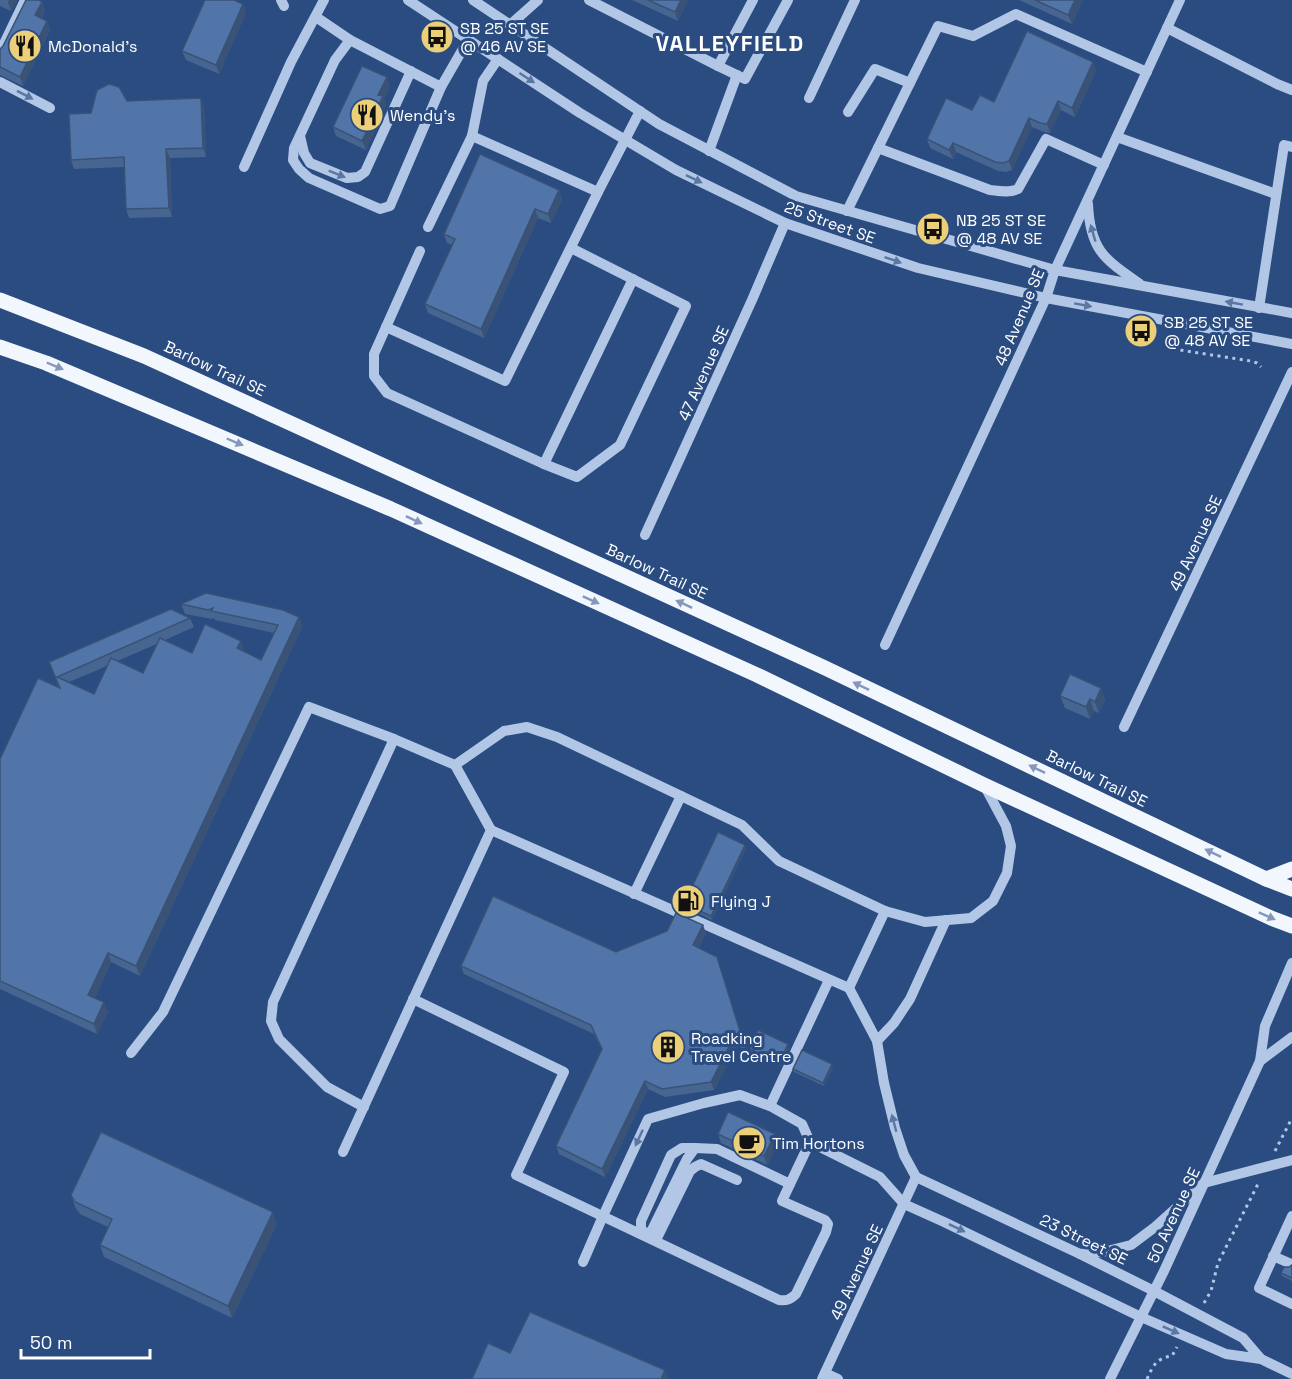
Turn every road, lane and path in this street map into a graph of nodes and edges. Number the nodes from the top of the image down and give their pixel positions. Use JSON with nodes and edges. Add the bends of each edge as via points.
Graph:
{"nodes":[{"id":1,"x":25,"y":0,"type":"edge"},
{"id":2,"x":324,"y":0,"type":"edge"},
{"id":3,"x":408,"y":0,"type":"edge"},
{"id":4,"x":473,"y":0,"type":"edge"},
{"id":5,"x":538,"y":0,"type":"edge"},
{"id":6,"x":589,"y":0,"type":"edge"},
{"id":7,"x":753,"y":0,"type":"edge"},
{"id":8,"x":788,"y":0,"type":"edge"},
{"id":9,"x":855,"y":0,"type":"edge"},
{"id":10,"x":1180,"y":0,"type":"edge"},
{"id":11,"x":316,"y":17,"type":"junction"},
{"id":12,"x":510,"y":25,"type":"junction"},
{"id":13,"x":1167,"y":28,"type":"junction"},
{"id":14,"x":350,"y":40,"type":"junction"},
{"id":15,"x":468,"y":40,"type":"junction"},
{"id":16,"x":0,"y":52,"type":"edge"},
{"id":17,"x":498,"y":59,"type":"junction"},
{"id":18,"x":718,"y":66,"type":"junction"},
{"id":19,"x":411,"y":71,"type":"junction"},
{"id":20,"x":1147,"y":72,"type":"junction"},
{"id":21,"x":737,"y":75,"type":"junction"},
{"id":22,"x":0,"y":82,"type":"edge"},
{"id":23,"x":910,"y":83,"type":"junction"},
{"id":24,"x":441,"y":87,"type":"junction"},
{"id":25,"x":1292,"y":90,"type":"edge"},
{"id":26,"x":809,"y":98,"type":"dead end"},
{"id":27,"x":50,"y":108,"type":"dead end"},
{"id":28,"x":640,"y":111,"type":"junction"},
{"id":29,"x":848,"y":112,"type":"dead end"},
{"id":30,"x":300,"y":135,"type":"junction"},
{"id":31,"x":472,"y":136,"type":"junction"},
{"id":32,"x":1117,"y":137,"type":"junction"},
{"id":33,"x":625,"y":140,"type":"junction"},
{"id":34,"x":1292,"y":147,"type":"edge"},
{"id":35,"x":878,"y":148,"type":"junction"},
{"id":36,"x":709,"y":151,"type":"junction"},
{"id":37,"x":1104,"y":165,"type":"junction"},
{"id":38,"x":244,"y":167,"type":"dead end"},
{"id":39,"x":598,"y":192,"type":"junction"},
{"id":40,"x":1276,"y":194,"type":"junction"},
{"id":41,"x":1088,"y":200,"type":"junction"},
{"id":42,"x":847,"y":211,"type":"junction"},
{"id":43,"x":785,"y":223,"type":"junction"},
{"id":44,"x":428,"y":227,"type":"dead end"},
{"id":45,"x":571,"y":248,"type":"junction"},
{"id":46,"x":420,"y":250,"type":"dead end"},
{"id":47,"x":1055,"y":270,"type":"junction"},
{"id":48,"x":633,"y":279,"type":"junction"},
{"id":49,"x":1144,"y":286,"type":"junction"},
{"id":50,"x":1046,"y":298,"type":"junction"},
{"id":51,"x":0,"y":300,"type":"edge"},
{"id":52,"x":1259,"y":308,"type":"junction"},
{"id":53,"x":1292,"y":313,"type":"edge"},
{"id":54,"x":386,"y":327,"type":"junction"},
{"id":55,"x":1292,"y":344,"type":"edge"},
{"id":56,"x":0,"y":347,"type":"edge"},
{"id":57,"x":1173,"y":349,"type":"dead end"},
{"id":58,"x":1261,"y":367,"type":"dead end"},
{"id":59,"x":1292,"y":372,"type":"edge"},
{"id":60,"x":544,"y":464,"type":"junction"},
{"id":61,"x":645,"y":535,"type":"dead end"},
{"id":62,"x":885,"y":645,"type":"dead end"},
{"id":63,"x":1124,"y":727,"type":"dead end"},
{"id":64,"x":394,"y":739,"type":"junction"},
{"id":65,"x":455,"y":765,"type":"junction"},
{"id":66,"x":984,"y":785,"type":"junction"},
{"id":67,"x":681,"y":796,"type":"junction"},
{"id":68,"x":491,"y":830,"type":"junction"},
{"id":69,"x":1292,"y":869,"type":"edge"},
{"id":70,"x":1266,"y":879,"type":"junction"},
{"id":71,"x":1292,"y":890,"type":"edge"},
{"id":72,"x":634,"y":894,"type":"junction"},
{"id":73,"x":885,"y":911,"type":"junction"},
{"id":74,"x":946,"y":920,"type":"junction"},
{"id":75,"x":1292,"y":926,"type":"edge"},
{"id":76,"x":1292,"y":963,"type":"edge"},
{"id":77,"x":829,"y":980,"type":"junction"},
{"id":78,"x":849,"y":988,"type":"junction"},
{"id":79,"x":413,"y":999,"type":"junction"},
{"id":80,"x":1292,"y":1037,"type":"edge"},
{"id":81,"x":877,"y":1041,"type":"junction"},
{"id":82,"x":131,"y":1053,"type":"dead end"},
{"id":83,"x":1260,"y":1061,"type":"junction"},
{"id":84,"x":770,"y":1106,"type":"junction"},
{"id":85,"x":364,"y":1107,"type":"junction"},
{"id":86,"x":1292,"y":1118,"type":"edge"},
{"id":87,"x":810,"y":1142,"type":"junction"},
{"id":88,"x":695,"y":1148,"type":"junction"},
{"id":89,"x":343,"y":1152,"type":"dead end"},
{"id":90,"x":1292,"y":1160,"type":"edge"},
{"id":91,"x":1268,"y":1165,"type":"junction"},
{"id":92,"x":916,"y":1177,"type":"junction"},
{"id":93,"x":737,"y":1180,"type":"dead end"},
{"id":94,"x":1204,"y":1183,"type":"junction"},
{"id":95,"x":790,"y":1184,"type":"junction"},
{"id":96,"x":904,"y":1204,"type":"junction"},
{"id":97,"x":603,"y":1216,"type":"junction"},
{"id":98,"x":1292,"y":1216,"type":"edge"},
{"id":99,"x":641,"y":1233,"type":"junction"},
{"id":100,"x":1288,"y":1234,"type":"edge"},
{"id":101,"x":656,"y":1240,"type":"junction"},
{"id":102,"x":1080,"y":1254,"type":"junction"},
{"id":103,"x":1274,"y":1256,"type":"junction"},
{"id":104,"x":583,"y":1262,"type":"dead end"},
{"id":105,"x":1289,"y":1263,"type":"dead end"},
{"id":106,"x":1154,"y":1291,"type":"junction"},
{"id":107,"x":1211,"y":1291,"type":"dead end"},
{"id":108,"x":1292,"y":1304,"type":"edge"},
{"id":109,"x":1141,"y":1317,"type":"junction"},
{"id":110,"x":1172,"y":1356,"type":"dead end"},
{"id":111,"x":1261,"y":1359,"type":"junction"},
{"id":112,"x":1292,"y":1374,"type":"edge"},
{"id":113,"x":824,"y":1376,"type":"edge"},
{"id":114,"x":838,"y":1379,"type":"edge"},
{"id":115,"x":1110,"y":1379,"type":"edge"},
{"id":116,"x":1147,"y":1379,"type":"edge"}],
"edges":[{"from":1,"to":16,"type":"street"},
{"from":2,"to":11,"type":"street"},
{"from":3,"to":15,"type":"street","name":"25 Street SE"},
{"from":4,"to":12,"type":"street","name":"25 Street SE"},
{"from":5,"to":12,"type":"street"},
{"from":6,"to":18,"type":"street"},
{"from":7,"to":18,"type":"street"},
{"from":8,"to":21,"type":"street","via":[[745,79]]},
{"from":9,"to":26,"type":"street"},
{"from":10,"to":13,"type":"street","name":"48 Avenue SE"},
{"from":11,"to":14,"type":"street"},
{"from":11,"to":38,"type":"street","via":[[291,62]]},
{"from":12,"to":28,"type":"street","name":"25 Street SE"},
{"from":13,"to":20,"type":"street","name":"48 Avenue SE"},
{"from":13,"to":25,"type":"street"},
{"from":14,"to":19,"type":"street"},
{"from":14,"to":30,"type":"street","via":[[335,60]]},
{"from":15,"to":17,"type":"street","name":"25 Street SE"},
{"from":15,"to":24,"type":"street"},
{"from":17,"to":31,"type":"street","via":[[483,81]]},
{"from":17,"to":33,"type":"street","name":"25 Street SE","one_way":true},
{"from":18,"to":21,"type":"street"},
{"from":19,"to":24,"type":"street"},
{"from":30,"to":19,"type":"street","one_way":true,"via":[[310,163],[347,178],[358,177],[365,172]]},
{"from":20,"to":23,"type":"street","via":[[1016,14],[973,36],[938,26]]},
{"from":20,"to":32,"type":"street","name":"48 Avenue SE"},
{"from":21,"to":36,"type":"street"},
{"from":22,"to":27,"type":"street","one_way":true},
{"from":23,"to":29,"type":"street","via":[[875,69]]},
{"from":23,"to":35,"type":"street"},
{"from":24,"to":30,"type":"street","via":[[390,206],[380,209],[309,178],[293,160]]},
{"from":28,"to":33,"type":"street"},
{"from":28,"to":36,"type":"street","name":"25 Street SE"},
{"from":31,"to":39,"type":"street"},
{"from":31,"to":44,"type":"street"},
{"from":32,"to":37,"type":"street","name":"48 Avenue SE"},
{"from":32,"to":40,"type":"street"},
{"from":33,"to":39,"type":"street"},
{"from":33,"to":43,"type":"street","name":"25 Street SE","one_way":true,"via":[[676,171]]},
{"from":34,"to":40,"type":"street","via":[[1284,145]]},
{"from":35,"to":37,"type":"street","via":[[1003,192],[1018,189],[1046,139]]},
{"from":35,"to":42,"type":"street"},
{"from":36,"to":42,"type":"street","name":"25 Street SE","via":[[796,196]]},
{"from":37,"to":41,"type":"street","name":"48 Avenue SE"},
{"from":39,"to":45,"type":"street"},
{"from":40,"to":52,"type":"street"},
{"from":41,"to":47,"type":"street","name":"48 Avenue SE"},
{"from":49,"to":41,"type":"street","one_way":true,"via":[[1107,260],[1097,247]]},
{"from":42,"to":47,"type":"street","name":"25 Street SE"},
{"from":43,"to":50,"type":"street","name":"25 Street SE","one_way":true,"via":[[918,268]]},
{"from":43,"to":61,"type":"street","name":"47 Avenue SE"},
{"from":45,"to":48,"type":"street"},
{"from":45,"to":54,"type":"street","via":[[505,381]]},
{"from":46,"to":54,"type":"street"},
{"from":47,"to":49,"type":"street","name":"25 Street SE"},
{"from":47,"to":50,"type":"street","name":"48 Avenue SE"},
{"from":48,"to":60,"type":"street"},
{"from":48,"to":60,"type":"street","via":[[686,306],[620,445],[577,477]]},
{"from":52,"to":49,"type":"street","name":"25 Street SE","one_way":true},
{"from":50,"to":55,"type":"street","name":"25 Street SE","one_way":true},
{"from":50,"to":62,"type":"street","name":"48 Avenue SE"},
{"from":70,"to":51,"type":"main road","name":"Barlow Trail SE","one_way":true,"via":[[823,667],[144,356]]},
{"from":52,"to":53,"type":"street","name":"25 Street SE"},
{"from":54,"to":60,"type":"street","via":[[374,354],[374,376],[387,393]]},
{"from":56,"to":66,"type":"main road","one_way":true,"via":[[391,509],[757,675]]},
{"from":57,"to":58,"type":"path","via":[[1251,361]]},
{"from":59,"to":63,"type":"street","name":"49 Avenue SE"},
{"from":64,"to":65,"type":"street"},
{"from":64,"to":82,"type":"street","via":[[309,707],[163,1012]]},
{"from":64,"to":85,"type":"street","via":[[273,1002],[271,1022],[279,1039],[327,1088]]},
{"from":65,"to":67,"type":"street","via":[[504,731],[526,727],[557,737]]},
{"from":65,"to":68,"type":"street"},
{"from":66,"to":74,"type":"street","via":[[1006,826],[1011,846],[1006,873],[993,901],[971,918]]},
{"from":66,"to":75,"type":"main road","one_way":true},
{"from":67,"to":72,"type":"street"},
{"from":67,"to":73,"type":"street","via":[[742,825],[780,861]]},
{"from":68,"to":72,"type":"street"},
{"from":68,"to":79,"type":"street"},
{"from":69,"to":70,"type":"main road"},
{"from":70,"to":71,"type":"main road","name":"Barlow Trail SE"},
{"from":72,"to":77,"type":"street"},
{"from":73,"to":74,"type":"street","via":[[925,922]]},
{"from":73,"to":78,"type":"street"},
{"from":74,"to":81,"type":"street","via":[[910,999]]},
{"from":76,"to":83,"type":"street","name":"50 Avenue SE","via":[[1265,1026]]},
{"from":77,"to":78,"type":"street"},
{"from":77,"to":84,"type":"street"},
{"from":78,"to":81,"type":"street"},
{"from":79,"to":85,"type":"street"},
{"from":79,"to":97,"type":"street","via":[[564,1072],[516,1175]]},
{"from":80,"to":83,"type":"street","name":"50 Avenue SE"},
{"from":92,"to":81,"type":"street","one_way":true,"via":[[895,1128]]},
{"from":83,"to":94,"type":"street","name":"50 Avenue SE"},
{"from":84,"to":87,"type":"street","via":[[802,1124]]},
{"from":84,"to":97,"type":"street","one_way":true,"via":[[740,1095],[648,1119]]},
{"from":85,"to":89,"type":"street"},
{"from":86,"to":91,"type":"path"},
{"from":87,"to":95,"type":"street"},
{"from":87,"to":96,"type":"street","via":[[880,1177]]},
{"from":88,"to":95,"type":"street","via":[[717,1149]]},
{"from":88,"to":99,"type":"street","via":[[651,1232]]},
{"from":88,"to":99,"type":"street","via":[[682,1148],[671,1155],[641,1221]]},
{"from":90,"to":91,"type":"street"},
{"from":91,"to":94,"type":"street"},
{"from":91,"to":107,"type":"path","via":[[1218,1263]]},
{"from":92,"to":96,"type":"street","name":"49 Avenue SE"},
{"from":92,"to":102,"type":"street","name":"23 Street SE"},
{"from":93,"to":101,"type":"street","via":[[701,1164],[695,1167]]},
{"from":94,"to":102,"type":"street","via":[[1131,1245]]},
{"from":94,"to":106,"type":"street","name":"50 Avenue SE"},
{"from":95,"to":101,"type":"street","via":[[782,1201],[828,1224],[792,1299],[779,1299]]},
{"from":96,"to":109,"type":"street","name":"23 Street SE","one_way":true},
{"from":96,"to":113,"type":"street","name":"49 Avenue SE"},
{"from":97,"to":99,"type":"street"},
{"from":97,"to":104,"type":"street"},
{"from":98,"to":100,"type":"street"},
{"from":99,"to":101,"type":"street"},
{"from":100,"to":103,"type":"street"},
{"from":102,"to":106,"type":"street","name":"23 Street SE"},
{"from":103,"to":105,"type":"street"},
{"from":103,"to":108,"type":"street","via":[[1258,1288]]},
{"from":106,"to":109,"type":"street","name":"50 Avenue SE"},
{"from":106,"to":111,"type":"street","name":"23 Street SE","via":[[1243,1338]]},
{"from":109,"to":111,"type":"street","name":"23 Street SE","one_way":true,"via":[[1226,1354]]},
{"from":109,"to":115,"type":"street","name":"50 Avenue SE"},
{"from":110,"to":116,"type":"path","via":[[1155,1363]]},
{"from":111,"to":112,"type":"street","name":"23 Street SE"},
{"from":113,"to":114,"type":"street"}]}
